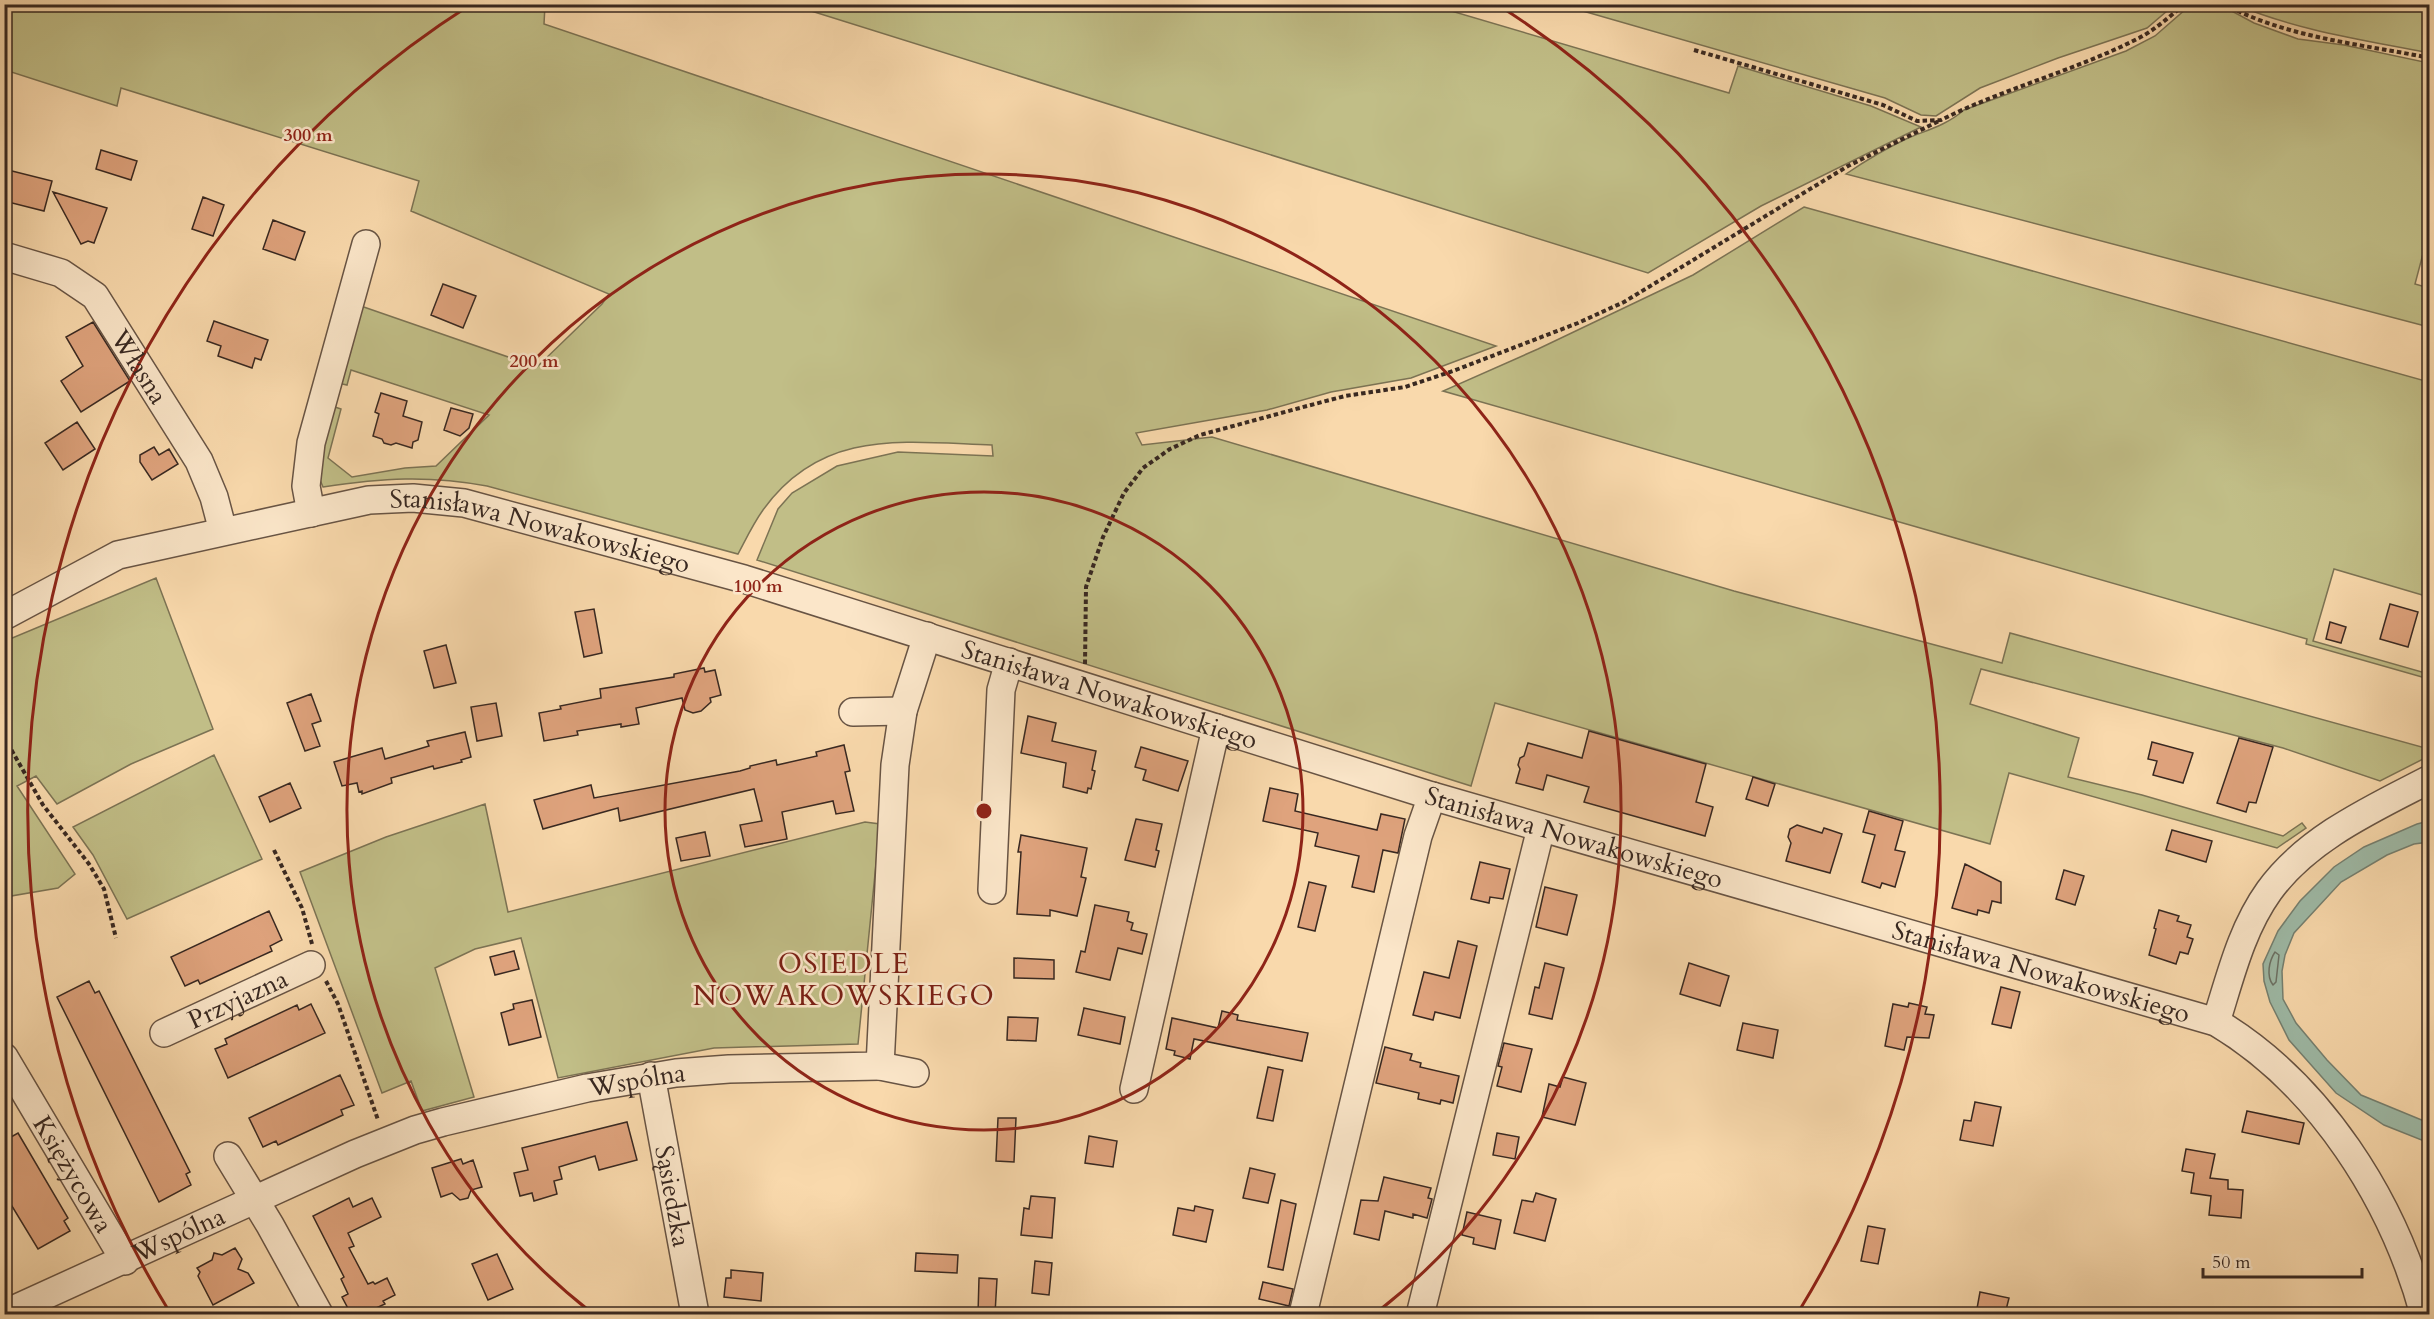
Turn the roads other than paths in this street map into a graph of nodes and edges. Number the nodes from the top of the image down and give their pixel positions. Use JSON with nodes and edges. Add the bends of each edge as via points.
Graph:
{"nodes":[{"id":1,"x":366,"y":244,"type":"dead end"},
{"id":2,"x":4,"y":256,"type":"edge"},
{"id":3,"x":311,"y":513,"type":"junction"},
{"id":4,"x":223,"y":531,"type":"junction"},
{"id":5,"x":4,"y":616,"type":"edge"},
{"id":6,"x":927,"y":636,"type":"junction"},
{"id":7,"x":1009,"y":662,"type":"junction"},
{"id":8,"x":903,"y":711,"type":"junction"},
{"id":9,"x":852,"y":712,"type":"dead end"},
{"id":10,"x":1216,"y":728,"type":"junction"},
{"id":11,"x":2430,"y":779,"type":"edge"},
{"id":12,"x":1432,"y":796,"type":"junction"},
{"id":13,"x":1541,"y":828,"type":"junction"},
{"id":14,"x":992,"y":890,"type":"dead end"},
{"id":15,"x":311,"y":965,"type":"road end"},
{"id":16,"x":2216,"y":1022,"type":"junction"},
{"id":17,"x":164,"y":1033,"type":"dead end"},
{"id":18,"x":4,"y":1057,"type":"edge"},
{"id":19,"x":880,"y":1066,"type":"junction"},
{"id":20,"x":915,"y":1073,"type":"dead end"},
{"id":21,"x":651,"y":1076,"type":"junction"},
{"id":22,"x":1134,"y":1089,"type":"dead end"},
{"id":23,"x":228,"y":1156,"type":"dead end"},
{"id":24,"x":254,"y":1201,"type":"junction"},
{"id":25,"x":125,"y":1261,"type":"junction"},
{"id":26,"x":1304,"y":1310,"type":"dead end"},
{"id":27,"x":1421,"y":1311,"type":"dead end"},
{"id":28,"x":4,"y":1314,"type":"edge"},
{"id":29,"x":319,"y":1314,"type":"edge"},
{"id":30,"x":695,"y":1314,"type":"edge"},
{"id":31,"x":2424,"y":1314,"type":"edge"}],
"edges":[{"from":1,"to":3,"type":"street","via":[[311,443],[306,486]]},
{"from":2,"to":4,"type":"street","name":"Własna","via":[[61,273],[95,296],[200,461]]},
{"from":3,"to":4,"type":"street","name":"Stanisława Nowakowskiego"},
{"from":3,"to":6,"type":"street","name":"Stanisława Nowakowskiego","via":[[369,500],[413,498],[464,503],[716,571]]},
{"from":4,"to":5,"type":"street","name":"Stanisława Nowakowskiego","via":[[118,555]]},
{"from":6,"to":7,"type":"street","name":"Stanisława Nowakowskiego"},
{"from":6,"to":8,"type":"street"},
{"from":7,"to":10,"type":"street","name":"Stanisława Nowakowskiego"},
{"from":7,"to":14,"type":"street","via":[[1001,690]]},
{"from":8,"to":9,"type":"street"},
{"from":8,"to":19,"type":"street","via":[[894,777]]},
{"from":10,"to":12,"type":"street","name":"Stanisława Nowakowskiego"},
{"from":10,"to":22,"type":"street"},
{"from":11,"to":16,"type":"street","name":"Stanisława Nowakowskiego","via":[[2381,804],[2294,862],[2269,891],[2240,945]]},
{"from":12,"to":13,"type":"street","name":"Stanisława Nowakowskiego"},
{"from":12,"to":26,"type":"street","via":[[1418,836]]},
{"from":13,"to":16,"type":"street","name":"Stanisława Nowakowskiego"},
{"from":13,"to":27,"type":"street"},
{"from":15,"to":17,"type":"street","name":"Przyjazna"},
{"from":16,"to":31,"type":"street","name":"Stanisława Nowakowskiego","via":[[2242,1038],[2275,1067],[2329,1125],[2368,1181],[2398,1239]]},
{"from":18,"to":25,"type":"street","name":"Księżycowa"},
{"from":19,"to":20,"type":"street","name":"Wspólna"},
{"from":19,"to":21,"type":"street","name":"Wspólna","via":[[729,1069]]},
{"from":21,"to":24,"type":"street","name":"Wspólna","via":[[424,1127]]},
{"from":21,"to":30,"type":"street","name":"Sąsiedzka"},
{"from":23,"to":24,"type":"street"},
{"from":24,"to":25,"type":"street","name":"Wspólna"},
{"from":24,"to":29,"type":"street"},
{"from":25,"to":28,"type":"street","name":"Wspólna"}]}
